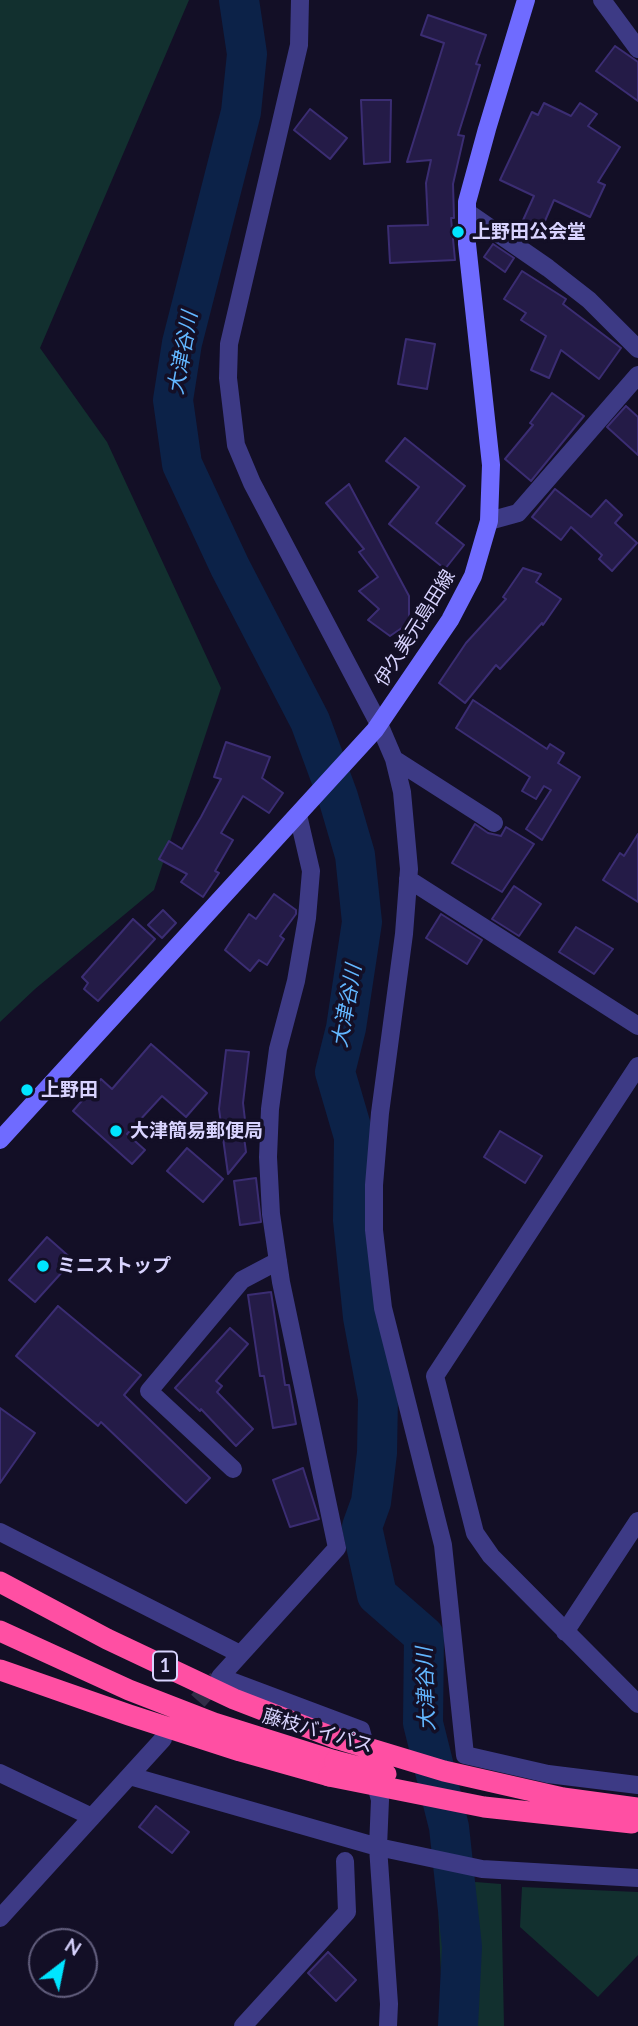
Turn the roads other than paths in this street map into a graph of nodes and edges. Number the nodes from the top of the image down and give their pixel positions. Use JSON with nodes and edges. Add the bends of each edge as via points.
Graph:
{"nodes":[{"id":1,"x":300,"y":0,"type":"edge"},
{"id":2,"x":526,"y":0,"type":"edge"},
{"id":3,"x":602,"y":0,"type":"edge"},
{"id":4,"x":638,"y":49,"type":"edge"},
{"id":5,"x":467,"y":212,"type":"junction"},
{"id":6,"x":638,"y":349,"type":"edge"},
{"id":7,"x":638,"y":375,"type":"edge"},
{"id":8,"x":489,"y":521,"type":"junction"},
{"id":9,"x":377,"y":727,"type":"junction"},
{"id":10,"x":394,"y":759,"type":"junction"},
{"id":11,"x":302,"y":811,"type":"junction"},
{"id":12,"x":494,"y":823,"type":"dead end"},
{"id":13,"x":408,"y":879,"type":"junction"},
{"id":14,"x":638,"y":1026,"type":"edge"},
{"id":15,"x":638,"y":1066,"type":"edge"},
{"id":16,"x":0,"y":1140,"type":"edge"},
{"id":17,"x":278,"y":1261,"type":"junction"},
{"id":18,"x":233,"y":1469,"type":"dead end"},
{"id":19,"x":638,"y":1521,"type":"edge"},
{"id":20,"x":0,"y":1532,"type":"edge"},
{"id":21,"x":0,"y":1582,"type":"edge"},
{"id":22,"x":0,"y":1631,"type":"edge"},
{"id":23,"x":565,"y":1632,"type":"junction"},
{"id":24,"x":240,"y":1654,"type":"junction"},
{"id":25,"x":0,"y":1670,"type":"edge"},
{"id":26,"x":638,"y":1704,"type":"edge"},
{"id":27,"x":163,"y":1739,"type":"dead end"},
{"id":28,"x":332,"y":1769,"type":"junction"},
{"id":29,"x":0,"y":1773,"type":"edge"},
{"id":30,"x":130,"y":1776,"type":"junction"},
{"id":31,"x":638,"y":1785,"type":"edge"},
{"id":32,"x":92,"y":1817,"type":"junction"},
{"id":33,"x":636,"y":1818,"type":"edge"},
{"id":34,"x":382,"y":1848,"type":"junction"},
{"id":35,"x":345,"y":1861,"type":"dead end"},
{"id":36,"x":638,"y":1878,"type":"edge"},
{"id":37,"x":0,"y":1918,"type":"edge"},
{"id":38,"x":243,"y":2026,"type":"edge"},
{"id":39,"x":388,"y":2026,"type":"edge"}],
"edges":[{"from":1,"to":9,"type":"street","via":[[299,45],[229,344],[229,390],[236,445],[252,483]]},
{"from":2,"to":5,"type":"main road","name":"伊久美元島田線","via":[[486,129]]},
{"from":3,"to":4,"type":"street"},
{"from":5,"to":6,"type":"street","via":[[589,300]]},
{"from":5,"to":8,"type":"main road","name":"伊久美元島田線","via":[[491,465]]},
{"from":7,"to":8,"type":"street","via":[[518,513]]},
{"from":8,"to":9,"type":"main road","name":"伊久美元島田線","via":[[473,576],[450,620]]},
{"from":9,"to":10,"type":"street"},
{"from":9,"to":11,"type":"main road","name":"伊久美元島田線"},
{"from":10,"to":12,"type":"street"},
{"from":10,"to":13,"type":"street","via":[[402,792]]},
{"from":11,"to":16,"type":"main road","name":"伊久美元島田線"},
{"from":11,"to":17,"type":"street","via":[[310,872],[307,918],[278,1049],[270,1109],[268,1157]]},
{"from":13,"to":14,"type":"street"},
{"from":13,"to":31,"type":"street","via":[[380,1113],[374,1230],[383,1308],[443,1545],[465,1755],[548,1774]]},
{"from":15,"to":23,"type":"street","via":[[435,1376],[475,1533],[491,1556]]},
{"from":17,"to":18,"type":"street","via":[[242,1280],[149,1391]]},
{"from":17,"to":24,"type":"street","via":[[337,1548]]},
{"from":19,"to":23,"type":"street"},
{"from":20,"to":24,"type":"street"},
{"from":21,"to":33,"type":"highway","number":"1","bridge":true,"via":[[233,1699],[335,1738],[444,1771]]},
{"from":22,"to":28,"type":"highway","name":"藤枝バイパス","number":"1","via":[[153,1700]]},
{"from":23,"to":26,"type":"street"},
{"from":24,"to":34,"type":"street","via":[[220,1677],[361,1730],[380,1800]]},
{"from":25,"to":28,"type":"highway","number":"1","via":[[240,1751]]},
{"from":27,"to":30,"type":"street"},
{"from":28,"to":33,"type":"highway","number":"1","bridge":true,"via":[[484,1807]]},
{"from":29,"to":32,"type":"street"},
{"from":30,"to":32,"type":"street"},
{"from":30,"to":34,"type":"street"},
{"from":32,"to":37,"type":"street"},
{"from":34,"to":36,"type":"street","via":[[482,1869]]},
{"from":34,"to":39,"type":"street"},
{"from":35,"to":38,"type":"street","via":[[347,1912]]}]}
